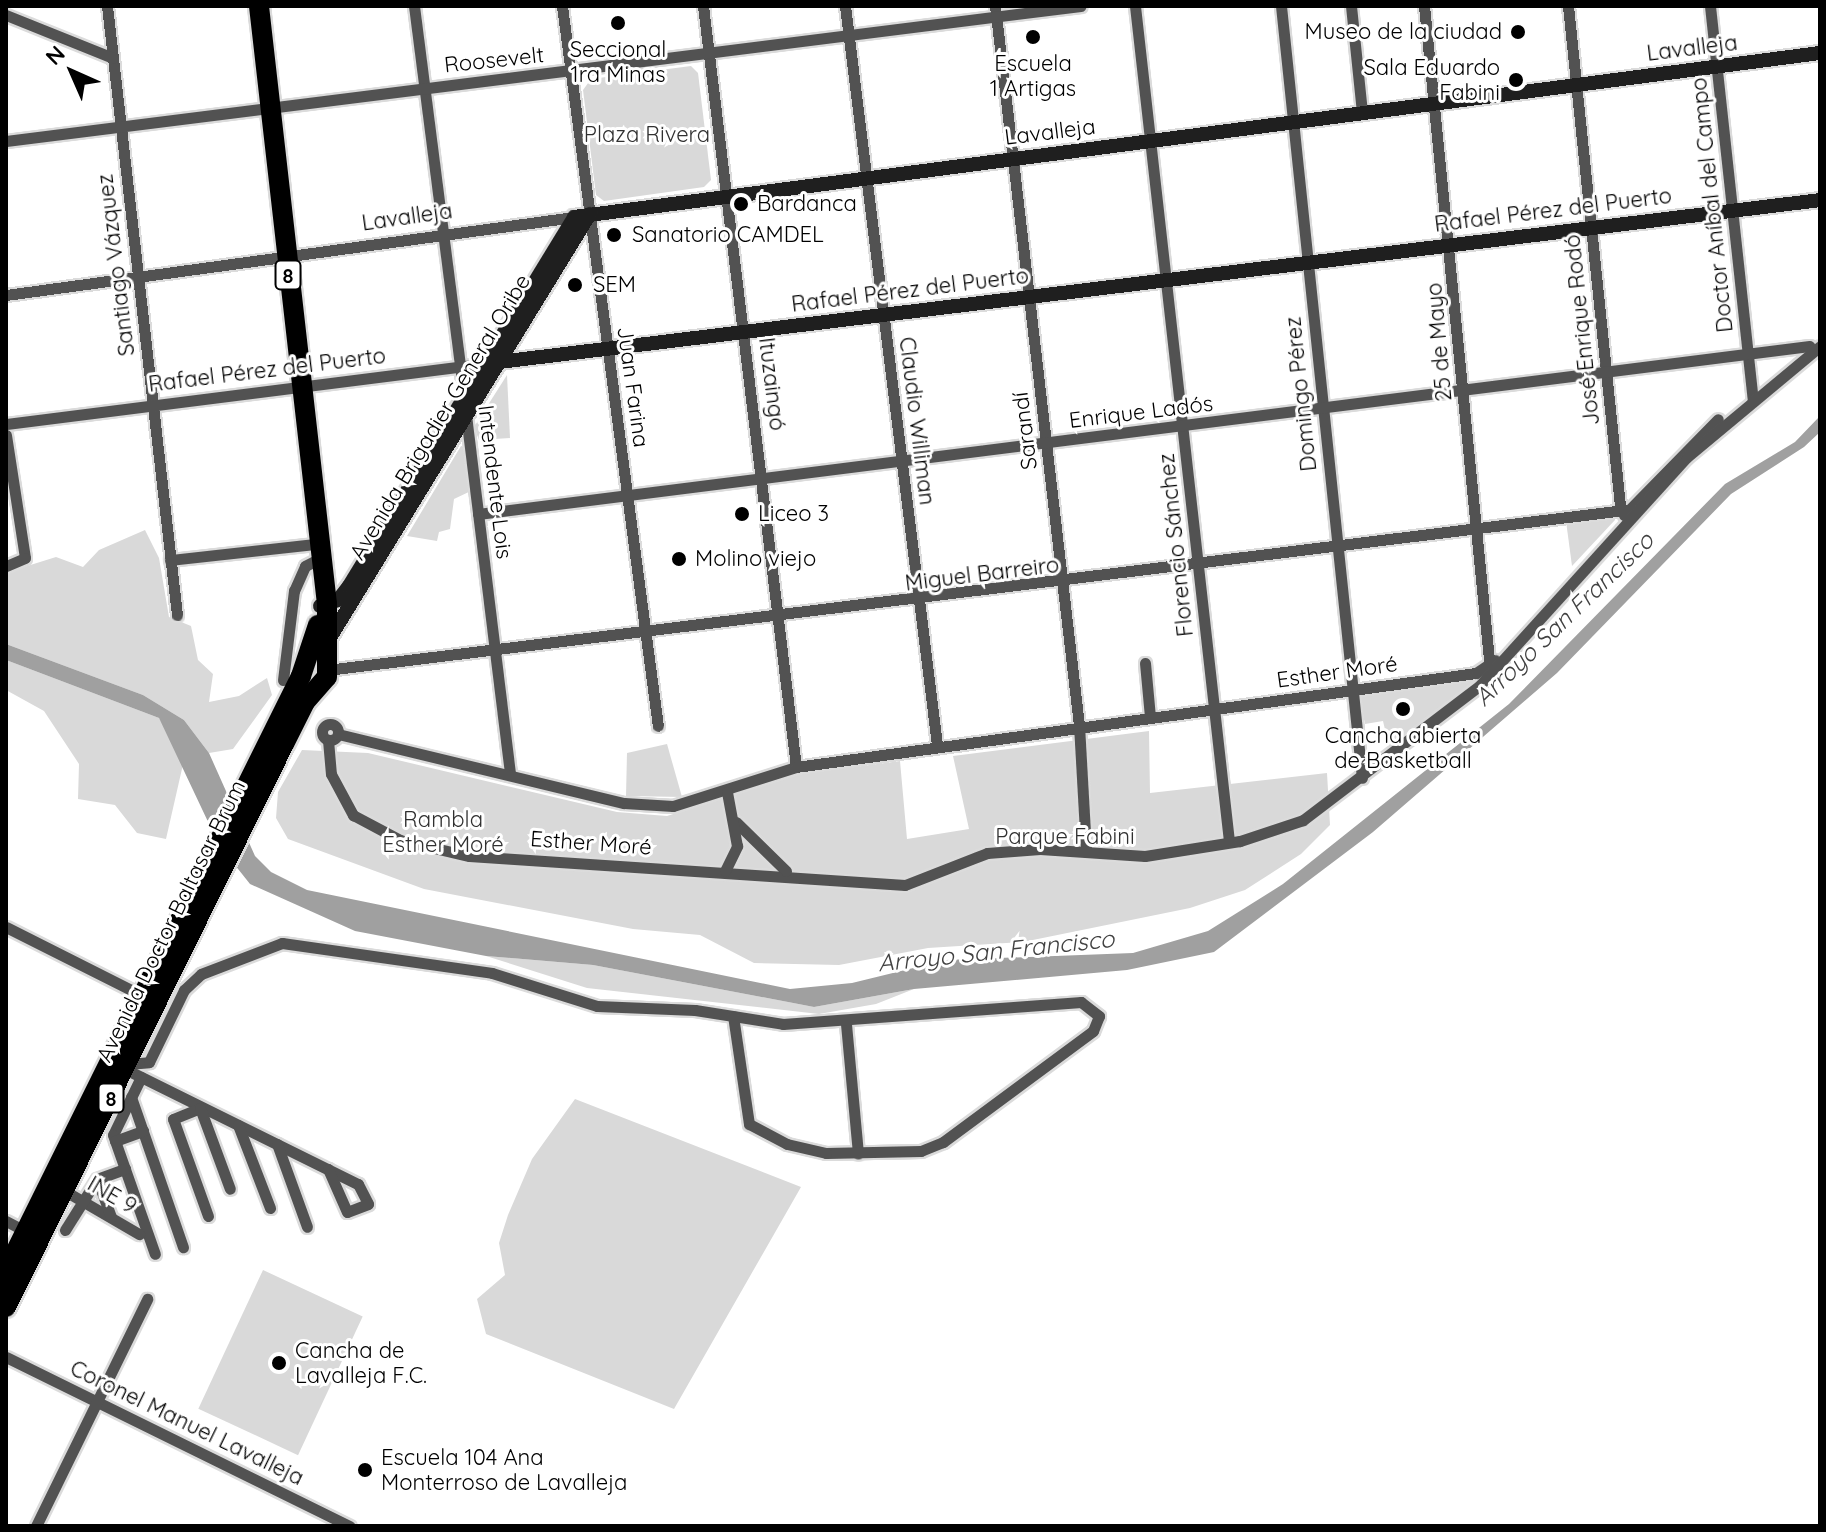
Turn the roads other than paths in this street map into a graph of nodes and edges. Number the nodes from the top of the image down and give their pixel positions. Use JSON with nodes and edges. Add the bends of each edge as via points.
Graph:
{"nodes":[{"id":1,"x":107,"y":6,"type":"edge"},
{"id":2,"x":259,"y":6,"type":"edge"},
{"id":3,"x":414,"y":6,"type":"edge"},
{"id":4,"x":562,"y":6,"type":"edge"},
{"id":5,"x":703,"y":6,"type":"edge"},
{"id":6,"x":845,"y":6,"type":"edge"},
{"id":7,"x":1081,"y":6,"type":"edge"},
{"id":8,"x":1135,"y":6,"type":"edge"},
{"id":9,"x":1281,"y":6,"type":"edge"},
{"id":10,"x":1351,"y":6,"type":"edge"},
{"id":11,"x":1424,"y":6,"type":"edge"},
{"id":12,"x":1568,"y":6,"type":"edge"},
{"id":13,"x":1710,"y":6,"type":"edge"},
{"id":14,"x":996,"y":11,"type":"edge"},
{"id":15,"x":6,"y":15,"type":"edge"},
{"id":16,"x":849,"y":35,"type":"junction"},
{"id":17,"x":708,"y":52,"type":"junction"},
{"id":18,"x":1820,"y":53,"type":"edge"},
{"id":19,"x":113,"y":58,"type":"junction"},
{"id":20,"x":1717,"y":67,"type":"junction"},
{"id":21,"x":571,"y":72,"type":"junction"},
{"id":22,"x":1576,"y":85,"type":"junction"},
{"id":23,"x":423,"y":87,"type":"junction"},
{"id":24,"x":1434,"y":104,"type":"junction"},
{"id":25,"x":270,"y":107,"type":"junction"},
{"id":26,"x":1362,"y":113,"type":"junction"},
{"id":27,"x":1293,"y":122,"type":"junction"},
{"id":28,"x":120,"y":125,"type":"junction"},
{"id":29,"x":6,"y":141,"type":"edge"},
{"id":30,"x":1151,"y":141,"type":"junction"},
{"id":31,"x":1013,"y":159,"type":"junction"},
{"id":32,"x":867,"y":178,"type":"junction"},
{"id":33,"x":728,"y":196,"type":"junction"},
{"id":34,"x":1820,"y":200,"type":"edge"},
{"id":35,"x":1732,"y":211,"type":"junction"},
{"id":36,"x":590,"y":214,"type":"junction"},
{"id":37,"x":574,"y":217,"type":"junction"},
{"id":38,"x":1591,"y":228,"type":"junction"},
{"id":39,"x":441,"y":235,"type":"junction"},
{"id":40,"x":1450,"y":245,"type":"junction"},
{"id":41,"x":286,"y":256,"type":"junction"},
{"id":42,"x":1307,"y":263,"type":"junction"},
{"id":43,"x":138,"y":278,"type":"junction"},
{"id":44,"x":1166,"y":280,"type":"junction"},
{"id":45,"x":6,"y":295,"type":"edge"},
{"id":46,"x":1030,"y":297,"type":"junction"},
{"id":47,"x":883,"y":315,"type":"junction"},
{"id":48,"x":746,"y":333,"type":"junction"},
{"id":49,"x":1820,"y":336,"type":"edge"},
{"id":50,"x":1814,"y":346,"type":"edge"},
{"id":51,"x":608,"y":349,"type":"junction"},
{"id":52,"x":1748,"y":353,"type":"junction"},
{"id":53,"x":491,"y":363,"type":"junction"},
{"id":54,"x":460,"y":368,"type":"junction"},
{"id":55,"x":1606,"y":370,"type":"junction"},
{"id":56,"x":299,"y":388,"type":"junction"},
{"id":57,"x":1463,"y":392,"type":"junction"},
{"id":58,"x":464,"y":396,"type":"junction"},
{"id":59,"x":1752,"y":396,"type":"junction"},
{"id":60,"x":153,"y":406,"type":"junction"},
{"id":61,"x":1322,"y":410,"type":"junction"},
{"id":62,"x":466,"y":415,"type":"junction"},
{"id":63,"x":6,"y":424,"type":"edge"},
{"id":64,"x":1183,"y":427,"type":"junction"},
{"id":65,"x":6,"y":435,"type":"edge"},
{"id":66,"x":1047,"y":444,"type":"junction"},
{"id":67,"x":903,"y":462,"type":"junction"},
{"id":68,"x":765,"y":479,"type":"junction"},
{"id":69,"x":627,"y":496,"type":"junction"},
{"id":70,"x":1629,"y":509,"type":"junction"},
{"id":71,"x":478,"y":514,"type":"junction"},
{"id":72,"x":1476,"y":530,"type":"junction"},
{"id":73,"x":1337,"y":550,"type":"junction"},
{"id":74,"x":316,"y":552,"type":"junction"},
{"id":75,"x":170,"y":560,"type":"junction"},
{"id":76,"x":371,"y":561,"type":"junction"},
{"id":77,"x":6,"y":566,"type":"edge"},
{"id":78,"x":1198,"y":567,"type":"junction"},
{"id":79,"x":1063,"y":584,"type":"junction"},
{"id":80,"x":921,"y":602,"type":"junction"},
{"id":81,"x":324,"y":605,"type":"junction"},
{"id":82,"x":177,"y":615,"type":"dead end"},
{"id":83,"x":782,"y":619,"type":"junction"},
{"id":84,"x":646,"y":635,"type":"junction"},
{"id":85,"x":328,"y":642,"type":"junction"},
{"id":86,"x":496,"y":654,"type":"junction"},
{"id":87,"x":1145,"y":663,"type":"dead end"},
{"id":88,"x":1491,"y":670,"type":"junction"},
{"id":89,"x":310,"y":674,"type":"junction"},
{"id":90,"x":1352,"y":690,"type":"junction"},
{"id":91,"x":1214,"y":709,"type":"junction"},
{"id":92,"x":1150,"y":717,"type":"junction"},
{"id":93,"x":1079,"y":725,"type":"junction"},
{"id":94,"x":658,"y":726,"type":"dead end"},
{"id":95,"x":937,"y":745,"type":"junction"},
{"id":96,"x":796,"y":767,"type":"junction"},
{"id":97,"x":510,"y":773,"type":"junction"},
{"id":98,"x":1362,"y":778,"type":"junction"},
{"id":99,"x":727,"y":792,"type":"junction"},
{"id":100,"x":736,"y":822,"type":"junction"},
{"id":101,"x":1229,"y":842,"type":"junction"},
{"id":102,"x":1086,"y":852,"type":"junction"},
{"id":103,"x":725,"y":871,"type":"junction"},
{"id":104,"x":790,"y":873,"type":"junction"},
{"id":105,"x":6,"y":927,"type":"edge"},
{"id":106,"x":148,"y":998,"type":"junction"},
{"id":107,"x":733,"y":1016,"type":"junction"},
{"id":108,"x":846,"y":1024,"type":"junction"},
{"id":109,"x":131,"y":1070,"type":"junction"},
{"id":110,"x":131,"y":1097,"type":"junction"},
{"id":111,"x":200,"y":1107,"type":"junction"},
{"id":112,"x":238,"y":1125,"type":"junction"},
{"id":113,"x":143,"y":1131,"type":"junction"},
{"id":114,"x":114,"y":1138,"type":"junction"},
{"id":115,"x":277,"y":1144,"type":"junction"},
{"id":116,"x":858,"y":1153,"type":"junction"},
{"id":117,"x":125,"y":1169,"type":"junction"},
{"id":118,"x":328,"y":1169,"type":"dead end"},
{"id":119,"x":96,"y":1178,"type":"junction"},
{"id":120,"x":230,"y":1189,"type":"dead end"},
{"id":121,"x":74,"y":1196,"type":"junction"},
{"id":122,"x":270,"y":1208,"type":"dead end"},
{"id":123,"x":208,"y":1216,"type":"dead end"},
{"id":124,"x":112,"y":1218,"type":"junction"},
{"id":125,"x":6,"y":1221,"type":"edge"},
{"id":126,"x":307,"y":1227,"type":"dead end"},
{"id":127,"x":65,"y":1230,"type":"dead end"},
{"id":128,"x":139,"y":1234,"type":"dead end"},
{"id":129,"x":33,"y":1235,"type":"junction"},
{"id":130,"x":183,"y":1247,"type":"dead end"},
{"id":131,"x":155,"y":1254,"type":"dead end"},
{"id":132,"x":6,"y":1271,"type":"edge"},
{"id":133,"x":147,"y":1299,"type":"dead end"},
{"id":134,"x":6,"y":1307,"type":"edge"},
{"id":135,"x":6,"y":1357,"type":"edge"},
{"id":136,"x":96,"y":1401,"type":"junction"},
{"id":137,"x":36,"y":1526,"type":"edge"},
{"id":138,"x":350,"y":1526,"type":"edge"}],
"edges":[{"from":1,"to":19,"type":"street","name":"Santiago Vázquez"},
{"from":2,"to":25,"type":"highway","number":"8"},
{"from":3,"to":23,"type":"street","name":"Intendente Lois"},
{"from":4,"to":21,"type":"street","name":"Juan Farina"},
{"from":5,"to":17,"type":"street","name":"Ituzaingó"},
{"from":6,"to":16,"type":"street","name":"Claudio Williman"},
{"from":7,"to":14,"type":"street","name":"Roosevelt"},
{"from":8,"to":30,"type":"street","name":"Florencio Sánchez"},
{"from":9,"to":27,"type":"street","name":"Domingo Pérez"},
{"from":10,"to":26,"type":"street"},
{"from":11,"to":24,"type":"street","name":"25 de Mayo"},
{"from":12,"to":22,"type":"street","name":"José Enrique Rodó"},
{"from":13,"to":20,"type":"street","name":"Doctor Aníbal del Campo"},
{"from":14,"to":16,"type":"street","name":"Roosevelt"},
{"from":14,"to":31,"type":"street","name":"Sarandí"},
{"from":15,"to":19,"type":"street"},
{"from":16,"to":17,"type":"street","name":"Roosevelt"},
{"from":16,"to":32,"type":"street","name":"Claudio Williman"},
{"from":17,"to":21,"type":"street","name":"Roosevelt"},
{"from":17,"to":33,"type":"street","name":"Ituzaingó"},
{"from":18,"to":20,"type":"main road","name":"Lavalleja"},
{"from":19,"to":28,"type":"street","name":"Santiago Vázquez"},
{"from":20,"to":22,"type":"main road","name":"Lavalleja"},
{"from":20,"to":35,"type":"street","name":"Doctor Aníbal del Campo"},
{"from":21,"to":23,"type":"street","name":"Roosevelt"},
{"from":21,"to":36,"type":"street","name":"Juan Farina"},
{"from":22,"to":24,"type":"main road","name":"Lavalleja"},
{"from":22,"to":38,"type":"street","name":"José Enrique Rodó"},
{"from":23,"to":25,"type":"street","name":"Roosevelt"},
{"from":23,"to":39,"type":"street","name":"Intendente Lois"},
{"from":24,"to":26,"type":"main road","name":"Lavalleja"},
{"from":24,"to":40,"type":"street","name":"25 de Mayo"},
{"from":25,"to":28,"type":"street","name":"Roosevelt"},
{"from":25,"to":41,"type":"highway","number":"8"},
{"from":26,"to":27,"type":"main road","name":"Lavalleja"},
{"from":27,"to":30,"type":"main road","name":"Lavalleja"},
{"from":27,"to":42,"type":"street","name":"Domingo Pérez"},
{"from":28,"to":29,"type":"street","name":"Roosevelt"},
{"from":28,"to":43,"type":"street","name":"Santiago Vázquez"},
{"from":30,"to":31,"type":"main road","name":"Lavalleja"},
{"from":30,"to":44,"type":"street","name":"Florencio Sánchez"},
{"from":31,"to":32,"type":"main road","name":"Lavalleja"},
{"from":31,"to":46,"type":"street","name":"Sarandí"},
{"from":32,"to":33,"type":"main road","name":"Lavalleja"},
{"from":32,"to":47,"type":"street","name":"Claudio Williman"},
{"from":33,"to":36,"type":"main road","name":"Lavalleja"},
{"from":33,"to":48,"type":"street","name":"Ituzaingó"},
{"from":34,"to":35,"type":"main road","name":"Rafael Pérez del Puerto"},
{"from":35,"to":38,"type":"main road","name":"Rafael Pérez del Puerto"},
{"from":35,"to":52,"type":"street","name":"Doctor Aníbal del Campo"},
{"from":36,"to":37,"type":"main road","name":"Lavalleja"},
{"from":36,"to":51,"type":"street","name":"Juan Farina"},
{"from":36,"to":53,"type":"main road","name":"Avenida Brigadier General Oribe"},
{"from":37,"to":39,"type":"street","name":"Lavalleja"},
{"from":37,"to":53,"type":"main road","name":"Avenida Brigadier General Oribe"},
{"from":38,"to":40,"type":"main road","name":"Rafael Pérez del Puerto"},
{"from":38,"to":55,"type":"street","name":"José Enrique Rodó"},
{"from":39,"to":41,"type":"street","name":"Lavalleja"},
{"from":39,"to":54,"type":"street","name":"Intendente Lois"},
{"from":40,"to":42,"type":"main road","name":"Rafael Pérez del Puerto"},
{"from":40,"to":57,"type":"street","name":"25 de Mayo"},
{"from":41,"to":43,"type":"street","name":"Lavalleja"},
{"from":41,"to":56,"type":"highway","number":"8"},
{"from":42,"to":44,"type":"main road","name":"Rafael Pérez del Puerto"},
{"from":42,"to":61,"type":"street","name":"Domingo Pérez"},
{"from":43,"to":45,"type":"street","name":"Lavalleja"},
{"from":43,"to":60,"type":"street","name":"Santiago Vázquez"},
{"from":44,"to":46,"type":"main road","name":"Rafael Pérez del Puerto"},
{"from":44,"to":64,"type":"street","name":"Florencio Sánchez"},
{"from":46,"to":47,"type":"main road","name":"Rafael Pérez del Puerto"},
{"from":46,"to":66,"type":"street","name":"Sarandí"},
{"from":47,"to":48,"type":"main road","name":"Rafael Pérez del Puerto"},
{"from":47,"to":67,"type":"street","name":"Claudio Williman"},
{"from":48,"to":51,"type":"main road","name":"Rafael Pérez del Puerto"},
{"from":48,"to":68,"type":"street","name":"Ituzaingó"},
{"from":49,"to":50,"type":"street","name":"Esther Moré"},
{"from":50,"to":52,"type":"street","name":"Enrique Ladós"},
{"from":50,"to":59,"type":"street","name":"Esther Moré"},
{"from":51,"to":53,"type":"main road","name":"Rafael Pérez del Puerto"},
{"from":51,"to":69,"type":"street","name":"Juan Farina"},
{"from":52,"to":55,"type":"street","name":"Enrique Ladós"},
{"from":52,"to":59,"type":"street","name":"Doctor Aníbal del Campo"},
{"from":53,"to":54,"type":"street","name":"Rafael Pérez del Puerto"},
{"from":53,"to":58,"type":"main road","name":"Avenida Brigadier General Oribe"},
{"from":53,"to":62,"type":"main road","name":"Avenida Brigadier General Oribe"},
{"from":54,"to":56,"type":"street","name":"Rafael Pérez del Puerto"},
{"from":54,"to":58,"type":"street","name":"Intendente Lois"},
{"from":55,"to":57,"type":"street","name":"Enrique Ladós"},
{"from":55,"to":70,"type":"street","name":"José Enrique Rodó"},
{"from":56,"to":60,"type":"street","name":"Rafael Pérez del Puerto"},
{"from":56,"to":74,"type":"highway","number":"8"},
{"from":57,"to":61,"type":"street","name":"Enrique Ladós"},
{"from":57,"to":72,"type":"street","name":"25 de Mayo"},
{"from":58,"to":62,"type":"street","name":"Intendente Lois"},
{"from":58,"to":76,"type":"main road","name":"Avenida Brigadier General Oribe"},
{"from":59,"to":70,"type":"street","name":"Esther Moré","via":[[1679,453]]},
{"from":60,"to":63,"type":"street","name":"Rafael Pérez del Puerto"},
{"from":60,"to":75,"type":"street","name":"Santiago Vázquez"},
{"from":61,"to":64,"type":"street","name":"Enrique Ladós"},
{"from":61,"to":73,"type":"street","name":"Domingo Pérez"},
{"from":62,"to":71,"type":"street","name":"Intendente Lois"},
{"from":62,"to":76,"type":"main road","name":"Avenida Brigadier General Oribe"},
{"from":64,"to":66,"type":"street","name":"Enrique Ladós"},
{"from":64,"to":78,"type":"street","name":"Florencio Sánchez"},
{"from":65,"to":77,"type":"street","via":[[25,558]]},
{"from":66,"to":67,"type":"street","name":"Enrique Ladós"},
{"from":66,"to":79,"type":"street","name":"Sarandí"},
{"from":67,"to":68,"type":"street","name":"Enrique Ladós"},
{"from":67,"to":80,"type":"street","name":"Claudio Williman"},
{"from":68,"to":69,"type":"street","name":"Enrique Ladós"},
{"from":68,"to":83,"type":"street","name":"Ituzaingó"},
{"from":69,"to":71,"type":"street","name":"Enrique Ladós"},
{"from":69,"to":84,"type":"street","name":"Juan Farina"},
{"from":70,"to":72,"type":"street","name":"Miguel Barreiro"},
{"from":70,"to":88,"type":"street","name":"Esther Moré"},
{"from":71,"to":86,"type":"street","name":"Intendente Lois"},
{"from":72,"to":73,"type":"street","name":"Miguel Barreiro"},
{"from":72,"to":88,"type":"street","name":"25 de Mayo"},
{"from":73,"to":78,"type":"street","name":"Miguel Barreiro"},
{"from":73,"to":90,"type":"street","name":"Domingo Pérez"},
{"from":74,"to":75,"type":"street"},
{"from":74,"to":81,"type":"highway","number":"8"},
{"from":74,"to":89,"type":"street","via":[[294,591]]},
{"from":75,"to":82,"type":"street","name":"Santiago Vázquez"},
{"from":76,"to":81,"type":"main road","name":"Avenida Brigadier General Oribe","via":[[343,595]]},
{"from":76,"to":85,"type":"main road","name":"Avenida Brigadier General Oribe"},
{"from":78,"to":79,"type":"street","name":"Miguel Barreiro"},
{"from":78,"to":91,"type":"street","name":"Florencio Sánchez"},
{"from":79,"to":80,"type":"street","name":"Miguel Barreiro"},
{"from":79,"to":93,"type":"street","name":"Sarandí"},
{"from":80,"to":83,"type":"street","name":"Miguel Barreiro"},
{"from":80,"to":95,"type":"street","name":"Claudio Williman"},
{"from":81,"to":85,"type":"highway","number":"8"},
{"from":81,"to":89,"type":"highway","number":"8"},
{"from":83,"to":84,"type":"street","name":"Miguel Barreiro"},
{"from":83,"to":96,"type":"street","name":"Ituzaingó"},
{"from":84,"to":86,"type":"street","name":"Miguel Barreiro"},
{"from":84,"to":94,"type":"street","name":"Juan Farina"},
{"from":85,"to":89,"type":"highway","number":"8"},
{"from":86,"to":89,"type":"street","name":"Miguel Barreiro"},
{"from":86,"to":97,"type":"street","name":"Intendente Lois"},
{"from":87,"to":92,"type":"street"},
{"from":88,"to":90,"type":"street","name":"Esther Moré"},
{"from":88,"to":98,"type":"street","name":"Esther Moré"},
{"from":89,"to":106,"type":"highway","name":"Avenida Doctor Baltasar Brum","number":"8"},
{"from":90,"to":91,"type":"street","name":"Esther Moré"},
{"from":90,"to":98,"type":"street","name":"Domingo Pérez"},
{"from":91,"to":92,"type":"street","name":"Esther Moré"},
{"from":91,"to":101,"type":"street","name":"Florencio Sánchez"},
{"from":92,"to":93,"type":"street","name":"Esther Moré"},
{"from":93,"to":95,"type":"street","name":"Esther Moré"},
{"from":93,"to":102,"type":"street","name":"Sarandí"},
{"from":95,"to":96,"type":"street","name":"Esther Moré"},
{"from":96,"to":99,"type":"street","name":"Esther Moré"},
{"from":97,"to":99,"type":"street","name":"Esther Moré","via":[[624,803],[685,805]]},
{"from":97,"to":103,"type":"street","name":"Esther Moré","via":[[333,737],[343,805],[400,840],[469,856]]},
{"from":98,"to":101,"type":"street","name":"Esther Moré","via":[[1303,820]]},
{"from":99,"to":100,"type":"street"},
{"from":100,"to":103,"type":"street","via":[[737,846]]},
{"from":100,"to":104,"type":"street"},
{"from":101,"to":102,"type":"street","name":"Esther Moré","via":[[1145,856]]},
{"from":102,"to":104,"type":"street","name":"Esther Moré","via":[[987,853],[905,885]]},
{"from":103,"to":104,"type":"street","name":"Esther Moré"},
{"from":105,"to":106,"type":"street"},
{"from":106,"to":109,"type":"highway","name":"Avenida Doctor Baltasar Brum","number":"8"},
{"from":106,"to":129,"type":"highway","name":"Avenida Doctor Baltasar Brum","number":"8"},
{"from":107,"to":108,"type":"street"},
{"from":107,"to":109,"type":"street","via":[[597,1006],[492,973],[282,943],[201,974],[184,990],[149,1062]]},
{"from":107,"to":116,"type":"street","via":[[749,1124],[787,1144]]},
{"from":108,"to":116,"type":"street"},
{"from":108,"to":116,"type":"street","via":[[1081,1002],[1099,1016],[1093,1031],[943,1142],[921,1151]]},
{"from":109,"to":110,"type":"street","name":"Avenida Doctor Baltasar Brum"},
{"from":109,"to":111,"type":"street"},
{"from":109,"to":121,"type":"highway","name":"Avenida Doctor Baltasar Brum","number":"8"},
{"from":110,"to":113,"type":"street"},
{"from":110,"to":114,"type":"street","name":"Avenida Doctor Baltasar Brum"},
{"from":111,"to":112,"type":"street"},
{"from":111,"to":120,"type":"street"},
{"from":111,"to":123,"type":"street","via":[[173,1119]]},
{"from":112,"to":115,"type":"street"},
{"from":112,"to":122,"type":"street"},
{"from":113,"to":114,"type":"street"},
{"from":113,"to":130,"type":"street"},
{"from":114,"to":117,"type":"street"},
{"from":115,"to":118,"type":"street"},
{"from":115,"to":126,"type":"street"},
{"from":117,"to":119,"type":"street"},
{"from":117,"to":131,"type":"street"},
{"from":119,"to":121,"type":"street","name":"Avenida Doctor Baltasar Brum"},
{"from":119,"to":124,"type":"street"},
{"from":121,"to":124,"type":"street","name":"INE 9"},
{"from":121,"to":127,"type":"street","name":"Avenida Doctor Baltasar Brum"},
{"from":121,"to":129,"type":"highway","name":"Avenida Doctor Baltasar Brum","number":"8"},
{"from":124,"to":128,"type":"street","name":"INE 9"},
{"from":125,"to":129,"type":"street"},
{"from":129,"to":132,"type":"highway","name":"Avenida Doctor Baltasar Brum","number":"8"},
{"from":129,"to":134,"type":"highway","name":"Avenida Doctor Baltasar Brum","number":"8"},
{"from":133,"to":136,"type":"street"},
{"from":135,"to":136,"type":"street","name":"Coronel Manuel Lavalleja"},
{"from":136,"to":137,"type":"street"},
{"from":136,"to":138,"type":"street","name":"Coronel Manuel Lavalleja"}]}
